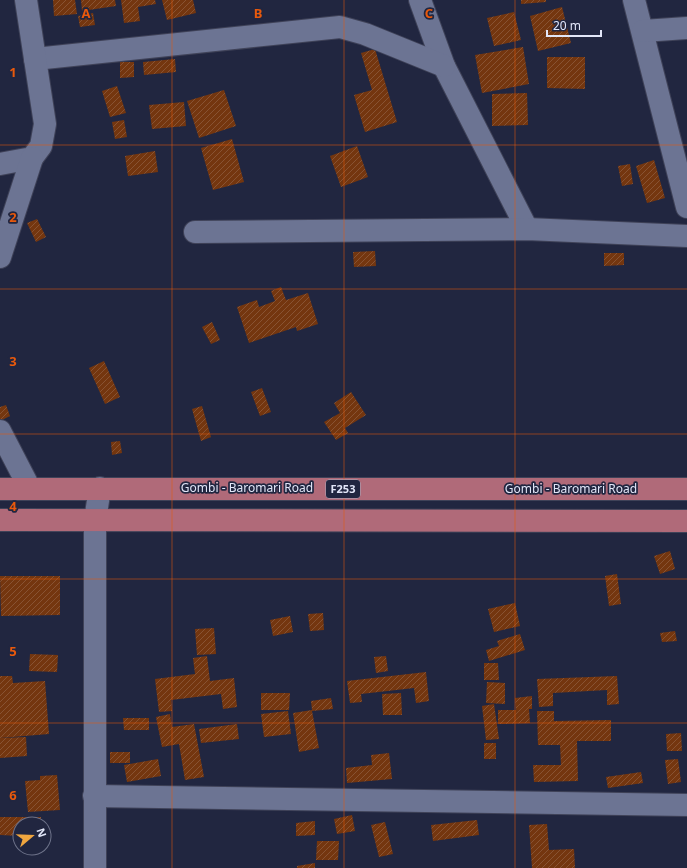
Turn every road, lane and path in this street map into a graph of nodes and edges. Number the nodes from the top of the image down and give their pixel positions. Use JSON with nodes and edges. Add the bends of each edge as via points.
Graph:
{"nodes":[{"id":1,"x":26,"y":0,"type":"edge"},
{"id":2,"x":420,"y":0,"type":"edge"},
{"id":3,"x":634,"y":0,"type":"edge"},
{"id":4,"x":687,"y":28,"type":"edge"},
{"id":5,"x":643,"y":31,"type":"junction"},
{"id":6,"x":35,"y":59,"type":"junction"},
{"id":7,"x":444,"y":66,"type":"junction"},
{"id":8,"x":32,"y":158,"type":"junction"},
{"id":9,"x":0,"y":164,"type":"edge"},
{"id":10,"x":687,"y":208,"type":"edge"},
{"id":11,"x":527,"y":229,"type":"junction"},
{"id":12,"x":195,"y":232,"type":"dead end"},
{"id":13,"x":687,"y":236,"type":"edge"},
{"id":14,"x":0,"y":257,"type":"edge"},
{"id":15,"x":0,"y":431,"type":"edge"},
{"id":16,"x":100,"y":488,"type":"junction"},
{"id":17,"x":0,"y":489,"type":"edge"},
{"id":18,"x":30,"y":489,"type":"junction"},
{"id":19,"x":687,"y":489,"type":"edge"},
{"id":20,"x":0,"y":520,"type":"edge"},
{"id":21,"x":96,"y":520,"type":"junction"},
{"id":22,"x":687,"y":521,"type":"edge"},
{"id":23,"x":94,"y":796,"type":"junction"},
{"id":24,"x":687,"y":805,"type":"edge"},
{"id":25,"x":95,"y":868,"type":"edge"}],
"edges":[{"from":1,"to":6,"type":"street"},
{"from":2,"to":7,"type":"street"},
{"from":3,"to":5,"type":"street"},
{"from":4,"to":5,"type":"street"},
{"from":5,"to":10,"type":"street"},
{"from":6,"to":7,"type":"street","via":[[340,27],[365,34]]},
{"from":6,"to":8,"type":"street","via":[[45,124],[41,146]]},
{"from":7,"to":11,"type":"street"},
{"from":8,"to":9,"type":"street"},
{"from":8,"to":14,"type":"street"},
{"from":11,"to":12,"type":"street"},
{"from":11,"to":13,"type":"street"},
{"from":15,"to":18,"type":"street"},
{"from":16,"to":18,"type":"main road","name":"Gombi - Baromari Road","number":"F253"},
{"from":16,"to":19,"type":"main road","name":"Gombi - Baromari Road","number":"F253"},
{"from":16,"to":21,"type":"street"},
{"from":17,"to":18,"type":"main road","name":"Gombi - Baromari Road","number":"F253"},
{"from":20,"to":21,"type":"main road"},
{"from":21,"to":22,"type":"main road"},
{"from":21,"to":23,"type":"street"},
{"from":23,"to":24,"type":"street"},
{"from":23,"to":25,"type":"street"}]}
